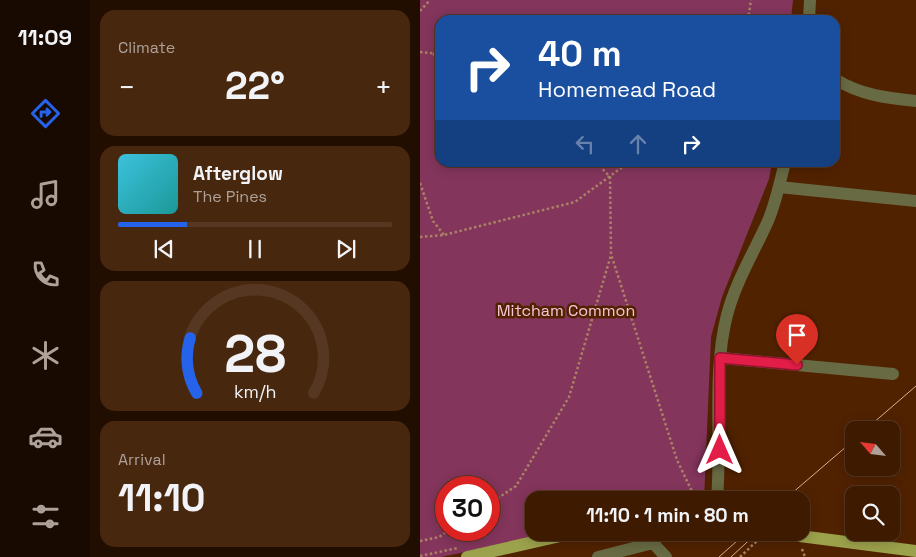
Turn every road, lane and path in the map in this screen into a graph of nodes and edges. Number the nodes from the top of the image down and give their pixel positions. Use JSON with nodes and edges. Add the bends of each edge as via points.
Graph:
{"nodes":[{"id":1,"x":430,"y":0,"type":"edge"},
{"id":2,"x":751,"y":0,"type":"edge"},
{"id":3,"x":810,"y":0,"type":"edge"},
{"id":4,"x":420,"y":11,"type":"edge"},
{"id":5,"x":749,"y":15,"type":"edge"},
{"id":6,"x":810,"y":15,"type":"edge"},
{"id":7,"x":420,"y":52,"type":"edge"},
{"id":8,"x":435,"y":54,"type":"edge"},
{"id":9,"x":840,"y":81,"type":"edge"},
{"id":10,"x":916,"y":101,"type":"edge"},
{"id":11,"x":601,"y":167,"type":"edge"},
{"id":12,"x":622,"y":167,"type":"edge"},
{"id":13,"x":784,"y":167,"type":"edge"},
{"id":14,"x":610,"y":176,"type":"junction"},
{"id":15,"x":420,"y":183,"type":"edge"},
{"id":16,"x":779,"y":187,"type":"junction"},
{"id":17,"x":916,"y":201,"type":"edge"},
{"id":18,"x":444,"y":235,"type":"junction"},
{"id":19,"x":420,"y":237,"type":"edge"},
{"id":20,"x":611,"y":254,"type":"junction"},
{"id":21,"x":720,"y":358,"type":"junction"},
{"id":22,"x":893,"y":374,"type":"dead end"},
{"id":23,"x":692,"y":491,"type":"edge"},
{"id":24,"x":718,"y":491,"type":"edge"},
{"id":25,"x":500,"y":497,"type":"edge"},
{"id":26,"x":810,"y":537,"type":"edge"},
{"id":27,"x":435,"y":538,"type":"edge"},
{"id":28,"x":538,"y":541,"type":"edge"},
{"id":29,"x":758,"y":541,"type":"edge"},
{"id":30,"x":420,"y":542,"type":"edge"},
{"id":31,"x":916,"y":551,"type":"edge"},
{"id":32,"x":467,"y":557,"type":"edge"},
{"id":33,"x":598,"y":557,"type":"edge"},
{"id":34,"x":666,"y":557,"type":"edge"},
{"id":35,"x":740,"y":557,"type":"edge"}],
"edges":[{"from":1,"to":4,"type":"path"},
{"from":2,"to":5,"type":"path"},
{"from":3,"to":6,"type":"street"},
{"from":7,"to":8,"type":"path"},
{"from":9,"to":10,"type":"street","via":[[876,96]]},
{"from":11,"to":14,"type":"path"},
{"from":12,"to":14,"type":"path"},
{"from":13,"to":16,"type":"street"},
{"from":14,"to":18,"type":"path","via":[[575,202]]},
{"from":14,"to":20,"type":"path"},
{"from":15,"to":18,"type":"path","via":[[433,221]]},
{"from":16,"to":17,"type":"street"},
{"from":16,"to":21,"type":"street","via":[[768,220],[732,298]]},
{"from":18,"to":19,"type":"path"},
{"from":20,"to":23,"type":"path","via":[[677,460]]},
{"from":20,"to":25,"type":"path","via":[[569,397],[516,486]]},
{"from":21,"to":22,"type":"street"},
{"from":21,"to":24,"type":"street"},
{"from":26,"to":31,"type":"main road"},
{"from":27,"to":30,"type":"path"},
{"from":28,"to":32,"type":"main road"},
{"from":29,"to":35,"type":"path"},
{"from":33,"to":34,"type":"street","via":[[653,543]]}]}
